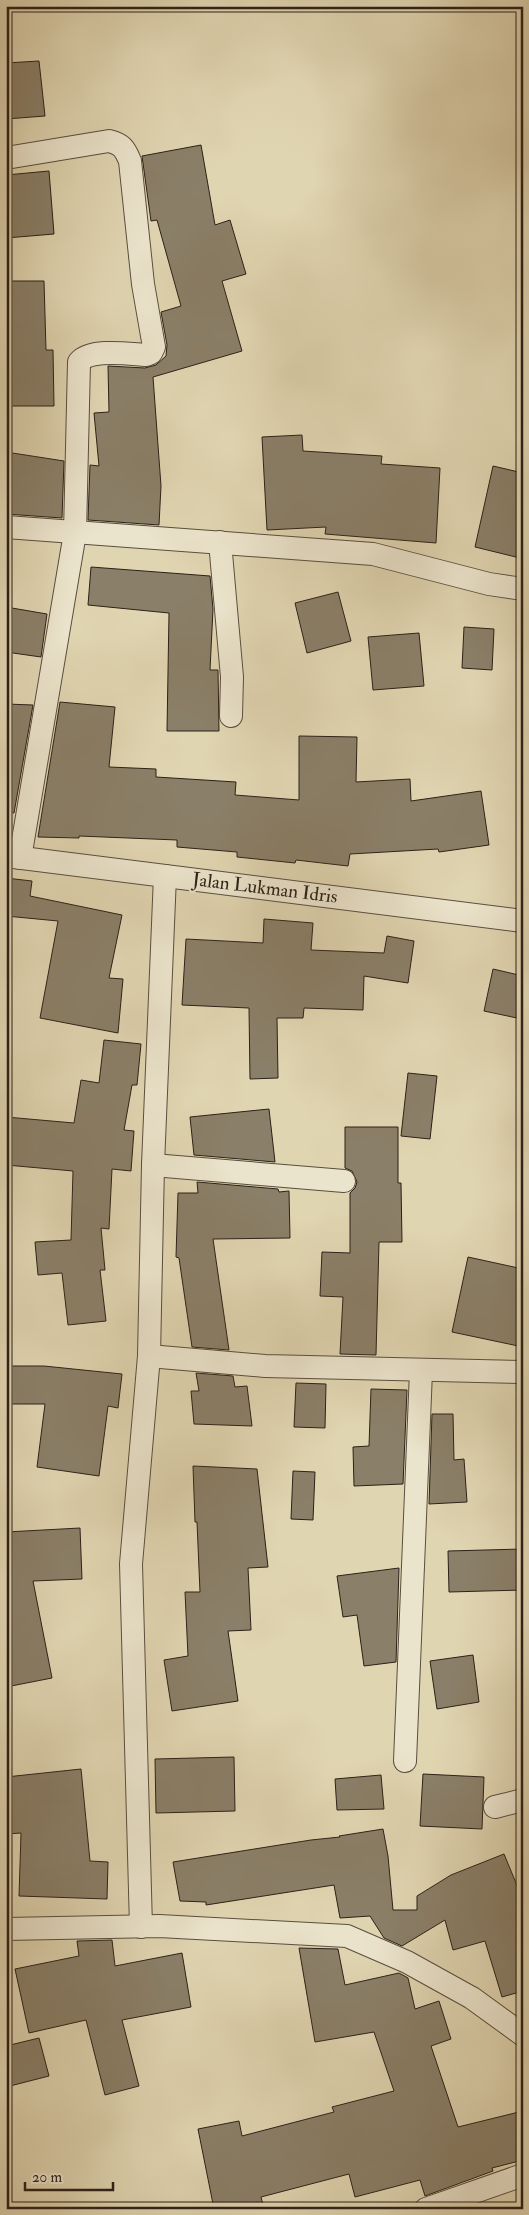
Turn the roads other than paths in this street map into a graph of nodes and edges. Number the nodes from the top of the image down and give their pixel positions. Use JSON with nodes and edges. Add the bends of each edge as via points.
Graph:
{"nodes":[{"id":1,"x":6,"y":158,"type":"edge"},
{"id":2,"x":6,"y":527,"type":"edge"},
{"id":3,"x":75,"y":533,"type":"junction"},
{"id":4,"x":220,"y":542,"type":"junction"},
{"id":5,"x":523,"y":589,"type":"edge"},
{"id":6,"x":230,"y":716,"type":"dead end"},
{"id":7,"x":13,"y":857,"type":"edge"},
{"id":8,"x":165,"y":876,"type":"junction"},
{"id":9,"x":523,"y":921,"type":"edge"},
{"id":10,"x":152,"y":1165,"type":"junction"},
{"id":11,"x":344,"y":1181,"type":"dead end"},
{"id":12,"x":149,"y":1356,"type":"junction"},
{"id":13,"x":420,"y":1371,"type":"junction"},
{"id":14,"x":523,"y":1372,"type":"edge"},
{"id":15,"x":405,"y":1761,"type":"dead end"},
{"id":16,"x":523,"y":1800,"type":"edge"},
{"id":17,"x":495,"y":1807,"type":"dead end"},
{"id":18,"x":141,"y":1927,"type":"junction"},
{"id":19,"x":6,"y":1929,"type":"edge"},
{"id":20,"x":523,"y":2035,"type":"edge"},
{"id":21,"x":523,"y":2175,"type":"edge"},
{"id":22,"x":426,"y":2209,"type":"edge"}],
"edges":[{"from":1,"to":3,"type":"street","via":[[109,142],[125,148],[130,161],[143,284],[154,347],[146,355],[105,353],[79,362]]},
{"from":2,"to":3,"type":"street"},
{"from":3,"to":4,"type":"street"},
{"from":3,"to":7,"type":"street"},
{"from":4,"to":5,"type":"street","via":[[373,554],[490,584]]},
{"from":4,"to":6,"type":"street","via":[[232,677]]},
{"from":7,"to":8,"type":"street","name":"Jalan Lukman Idris"},
{"from":8,"to":9,"type":"street","name":"Jalan Lukman Idris"},
{"from":8,"to":10,"type":"street"},
{"from":10,"to":11,"type":"street"},
{"from":10,"to":12,"type":"street"},
{"from":12,"to":13,"type":"street","via":[[265,1366]]},
{"from":12,"to":18,"type":"street","via":[[131,1564]]},
{"from":13,"to":14,"type":"street"},
{"from":13,"to":15,"type":"street"},
{"from":16,"to":17,"type":"street"},
{"from":18,"to":19,"type":"street"},
{"from":18,"to":20,"type":"street","via":[[347,1936],[407,1962],[472,1998]]},
{"from":21,"to":22,"type":"street"}]}
